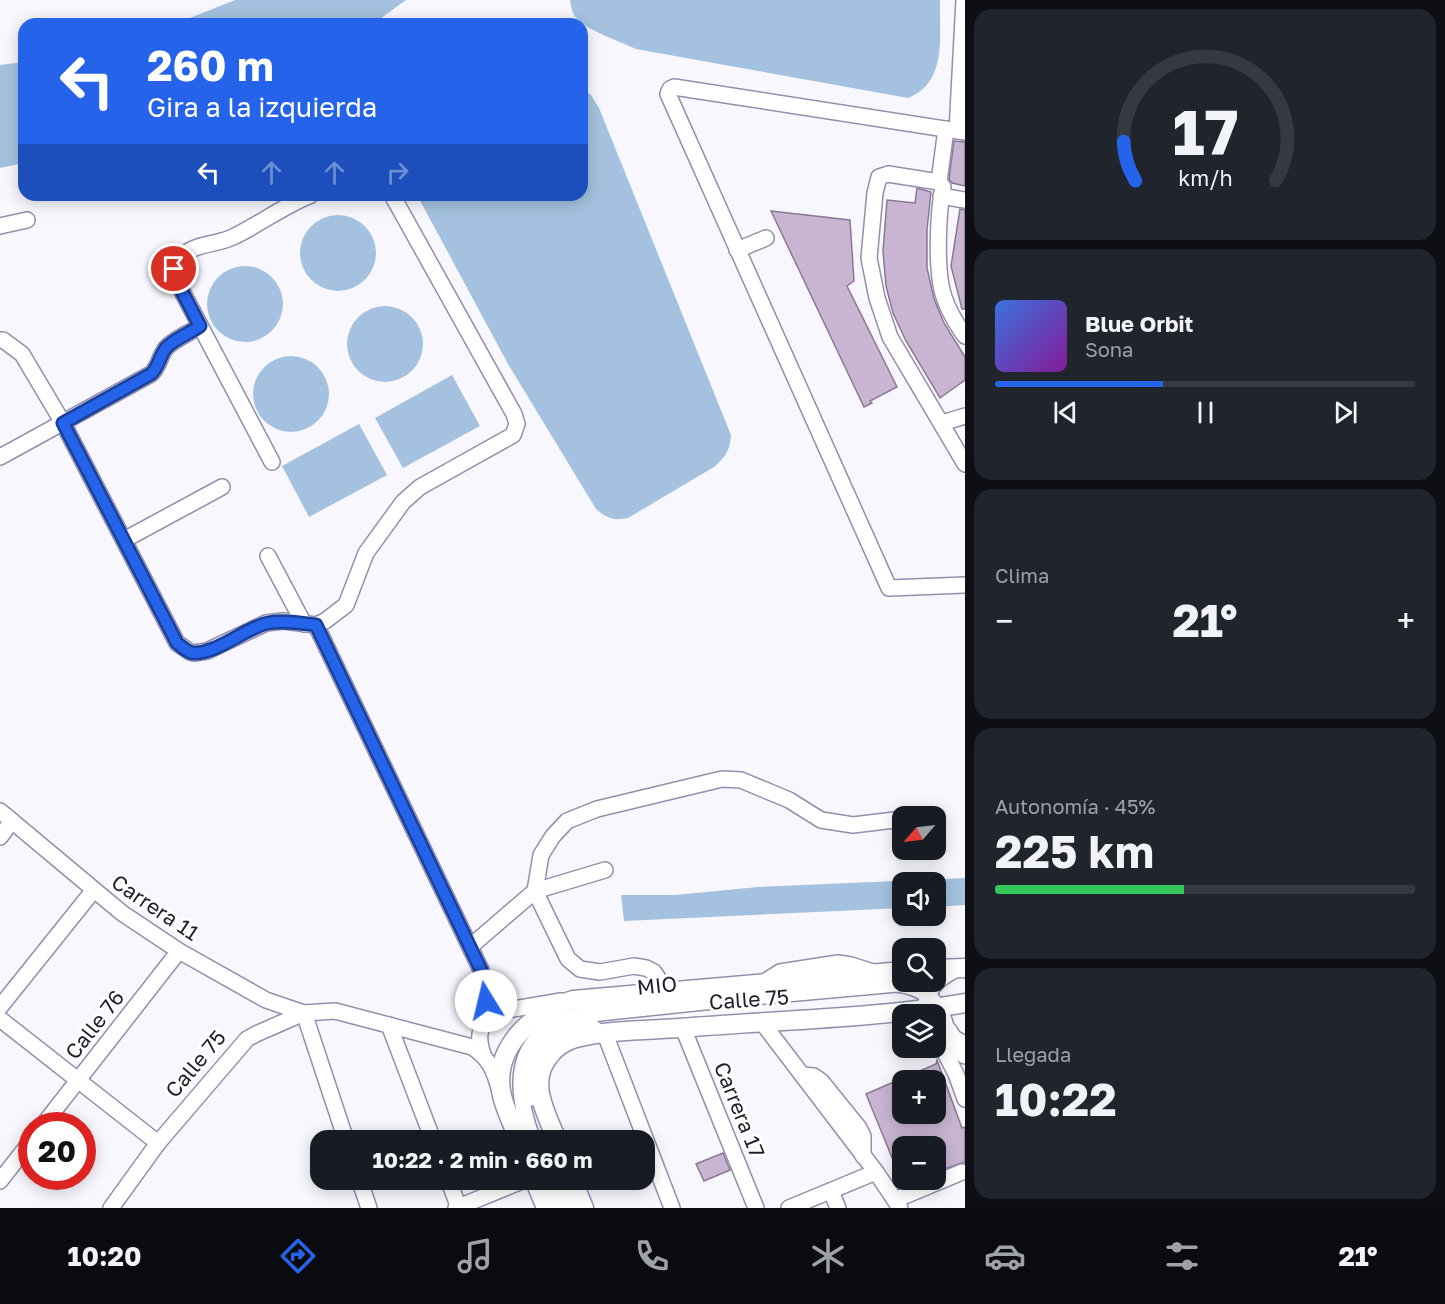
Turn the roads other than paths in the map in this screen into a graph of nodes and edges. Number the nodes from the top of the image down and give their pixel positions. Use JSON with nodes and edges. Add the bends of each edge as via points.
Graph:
{"nodes":[{"id":1,"x":964,"y":0,"type":"edge"},
{"id":2,"x":956,"y":131,"type":"edge"},
{"id":3,"x":940,"y":189,"type":"junction"},
{"id":4,"x":965,"y":200,"type":"edge"},
{"id":5,"x":296,"y":201,"type":"edge"},
{"id":6,"x":395,"y":201,"type":"edge"},
{"id":7,"x":27,"y":220,"type":"dead end"},
{"id":8,"x":0,"y":226,"type":"edge"},
{"id":9,"x":766,"y":238,"type":"dead end"},
{"id":10,"x":737,"y":250,"type":"junction"},
{"id":11,"x":200,"y":326,"type":"junction"},
{"id":12,"x":965,"y":336,"type":"edge"},
{"id":13,"x":0,"y":340,"type":"edge"},
{"id":14,"x":965,"y":416,"type":"edge"},
{"id":15,"x":63,"y":423,"type":"junction"},
{"id":16,"x":942,"y":423,"type":"junction"},
{"id":17,"x":0,"y":458,"type":"edge"},
{"id":18,"x":272,"y":462,"type":"dead end"},
{"id":19,"x":965,"y":464,"type":"edge"},
{"id":20,"x":222,"y":488,"type":"dead end"},
{"id":21,"x":124,"y":540,"type":"junction"},
{"id":22,"x":268,"y":556,"type":"dead end"},
{"id":23,"x":965,"y":585,"type":"edge"},
{"id":24,"x":310,"y":624,"type":"junction"},
{"id":25,"x":6,"y":816,"type":"edge"},
{"id":26,"x":892,"y":820,"type":"edge"},
{"id":27,"x":0,"y":837,"type":"edge"},
{"id":28,"x":605,"y":870,"type":"dead end"},
{"id":29,"x":93,"y":891,"type":"junction"},
{"id":30,"x":535,"y":891,"type":"junction"},
{"id":31,"x":471,"y":946,"type":"junction"},
{"id":32,"x":179,"y":951,"type":"junction"},
{"id":33,"x":962,"y":968,"type":"edge"},
{"id":34,"x":946,"y":969,"type":"edge"},
{"id":35,"x":892,"y":972,"type":"edge"},
{"id":36,"x":667,"y":992,"type":"junction"},
{"id":37,"x":573,"y":1000,"type":"junction"},
{"id":38,"x":965,"y":1003,"type":"edge"},
{"id":39,"x":926,"y":1004,"type":"edge"},
{"id":40,"x":936,"y":1004,"type":"edge"},
{"id":41,"x":0,"y":1007,"type":"edge"},
{"id":42,"x":946,"y":1012,"type":"edge"},
{"id":43,"x":892,"y":1013,"type":"edge"},
{"id":44,"x":304,"y":1014,"type":"junction"},
{"id":45,"x":892,"y":1017,"type":"edge"},
{"id":46,"x":0,"y":1018,"type":"edge"},
{"id":47,"x":488,"y":1018,"type":"junction"},
{"id":48,"x":761,"y":1021,"type":"junction"},
{"id":49,"x":389,"y":1025,"type":"junction"},
{"id":50,"x":683,"y":1028,"type":"junction"},
{"id":51,"x":946,"y":1030,"type":"edge"},
{"id":52,"x":946,"y":1032,"type":"edge"},
{"id":53,"x":605,"y":1034,"type":"junction"},
{"id":54,"x":965,"y":1044,"type":"edge"},
{"id":55,"x":946,"y":1048,"type":"edge"},
{"id":56,"x":483,"y":1054,"type":"junction"},
{"id":57,"x":965,"y":1056,"type":"edge"},
{"id":58,"x":78,"y":1080,"type":"junction"},
{"id":59,"x":501,"y":1093,"type":"junction"},
{"id":60,"x":965,"y":1100,"type":"edge"},
{"id":61,"x":53,"y":1112,"type":"edge"},
{"id":62,"x":343,"y":1130,"type":"edge"},
{"id":63,"x":429,"y":1130,"type":"edge"},
{"id":64,"x":515,"y":1130,"type":"edge"},
{"id":65,"x":530,"y":1130,"type":"edge"},
{"id":66,"x":543,"y":1130,"type":"edge"},
{"id":67,"x":553,"y":1130,"type":"edge"},
{"id":68,"x":158,"y":1143,"type":"junction"},
{"id":69,"x":18,"y":1158,"type":"edge"},
{"id":70,"x":876,"y":1172,"type":"junction"},
{"id":71,"x":962,"y":1172,"type":"dead end"},
{"id":72,"x":0,"y":1181,"type":"edge"},
{"id":73,"x":363,"y":1190,"type":"edge"},
{"id":74,"x":452,"y":1190,"type":"edge"},
{"id":75,"x":501,"y":1190,"type":"edge"},
{"id":76,"x":539,"y":1190,"type":"edge"},
{"id":77,"x":552,"y":1190,"type":"edge"},
{"id":78,"x":567,"y":1190,"type":"edge"},
{"id":79,"x":577,"y":1190,"type":"edge"},
{"id":80,"x":831,"y":1191,"type":"junction"},
{"id":81,"x":897,"y":1204,"type":"edge"},
{"id":82,"x":111,"y":1208,"type":"edge"},
{"id":83,"x":369,"y":1208,"type":"edge"},
{"id":84,"x":458,"y":1208,"type":"edge"},
{"id":85,"x":546,"y":1208,"type":"edge"},
{"id":86,"x":559,"y":1208,"type":"edge"},
{"id":87,"x":574,"y":1208,"type":"edge"},
{"id":88,"x":584,"y":1208,"type":"edge"},
{"id":89,"x":672,"y":1208,"type":"edge"},
{"id":90,"x":756,"y":1208,"type":"edge"},
{"id":91,"x":789,"y":1208,"type":"edge"},
{"id":92,"x":838,"y":1208,"type":"edge"}],
"edges":[{"from":1,"to":2,"type":"street"},
{"from":2,"to":3,"type":"street"},
{"from":2,"to":10,"type":"street","via":[[670,89],[668,94]]},
{"from":3,"to":4,"type":"street"},
{"from":3,"to":12,"type":"street","via":[[942,289]]},
{"from":3,"to":16,"type":"street","via":[[888,174],[879,177],[869,258],[890,337]]},
{"from":5,"to":11,"type":"street","via":[[232,238],[191,250],[182,257],[174,269],[175,278]]},
{"from":6,"to":24,"type":"street","via":[[518,424],[513,435],[420,487],[403,502],[366,553],[346,605],[330,618]]},
{"from":7,"to":8,"type":"street"},
{"from":9,"to":10,"type":"street"},
{"from":10,"to":23,"type":"street","via":[[889,588]]},
{"from":11,"to":15,"type":"street","via":[[168,346],[151,374]]},
{"from":11,"to":18,"type":"street"},
{"from":13,"to":15,"type":"street","via":[[22,354]]},
{"from":14,"to":16,"type":"street"},
{"from":15,"to":17,"type":"street"},
{"from":15,"to":21,"type":"street"},
{"from":16,"to":19,"type":"street"},
{"from":20,"to":21,"type":"street"},
{"from":21,"to":24,"type":"street","via":[[177,643],[190,652],[207,651],[266,623]]},
{"from":22,"to":24,"type":"street"},
{"from":24,"to":31,"type":"street"},
{"from":25,"to":27,"type":"street"},
{"from":25,"to":29,"type":"street","name":"Carrera 11"},
{"from":26,"to":30,"type":"street","via":[[853,825],[821,820],[789,800],[741,780],[722,779],[597,809],[567,821],[541,855]]},
{"from":28,"to":30,"type":"street"},
{"from":29,"to":32,"type":"street","name":"Carrera 11"},
{"from":29,"to":41,"type":"street"},
{"from":30,"to":31,"type":"street"},
{"from":30,"to":36,"type":"street","via":[[568,959],[580,969],[600,972],[634,966],[646,968],[654,972]]},
{"from":31,"to":47,"type":"street","via":[[481,970]]},
{"from":32,"to":44,"type":"street","name":"Carrera 11","via":[[266,1000]]},
{"from":32,"to":58,"type":"street","name":"Calle 76"},
{"from":33,"to":34,"type":"main road"},
{"from":33,"to":40,"type":"street","via":[[937,981]]},
{"from":35,"to":36,"type":"main road","name":"Calle 75"},
{"from":36,"to":37,"type":"main road","name":"Calle 75"},
{"from":37,"to":47,"type":"street","via":[[507,1010]]},
{"from":37,"to":59,"type":"main road","name":"Calle 75","via":[[534,1019],[512,1043],[501,1069]]},
{"from":38,"to":42,"type":"main road","name":"Calle 75"},
{"from":39,"to":65,"type":"street","name":"MIO","via":[[915,988],[897,984],[567,1018],[537,1038],[524,1062],[520,1095]]},
{"from":43,"to":48,"type":"main road","name":"Calle 75"},
{"from":44,"to":49,"type":"street","name":"Calle 75","via":[[336,1011]]},
{"from":44,"to":62,"type":"street"},
{"from":44,"to":68,"type":"street","name":"Calle 75","via":[[247,1039]]},
{"from":45,"to":66,"type":"street","name":"MIO","via":[[759,1014],[570,1030],[545,1044],[533,1063],[530,1083]]},
{"from":46,"to":58,"type":"street"},
{"from":47,"to":56,"type":"street","via":[[481,1025]]},
{"from":48,"to":50,"type":"main road","name":"Calle 75"},
{"from":48,"to":70,"type":"street"},
{"from":49,"to":56,"type":"street","name":"Calle 75","via":[[457,1042]]},
{"from":49,"to":63,"type":"street"},
{"from":50,"to":53,"type":"main road","name":"Calle 75"},
{"from":50,"to":90,"type":"street","name":"Carrera 17"},
{"from":51,"to":54,"type":"street"},
{"from":52,"to":57,"type":"street"},
{"from":53,"to":67,"type":"main road","name":"Calle 75","via":[[574,1038],[556,1048],[545,1061],[539,1093]]},
{"from":53,"to":89,"type":"street"},
{"from":55,"to":60,"type":"street"},
{"from":56,"to":59,"type":"street"},
{"from":58,"to":61,"type":"street","name":"Calle 76"},
{"from":58,"to":68,"type":"street"},
{"from":59,"to":64,"type":"main road"},
{"from":68,"to":82,"type":"street","name":"Calle 75"},
{"from":69,"to":72,"type":"street"},
{"from":70,"to":80,"type":"street"},
{"from":70,"to":81,"type":"street"},
{"from":71,"to":81,"type":"street"},
{"from":73,"to":83,"type":"street"},
{"from":74,"to":84,"type":"street"},
{"from":75,"to":84,"type":"street"},
{"from":76,"to":85,"type":"main road"},
{"from":77,"to":86,"type":"street"},
{"from":78,"to":87,"type":"street"},
{"from":79,"to":88,"type":"main road"},
{"from":80,"to":91,"type":"street"},
{"from":80,"to":92,"type":"street"}]}
